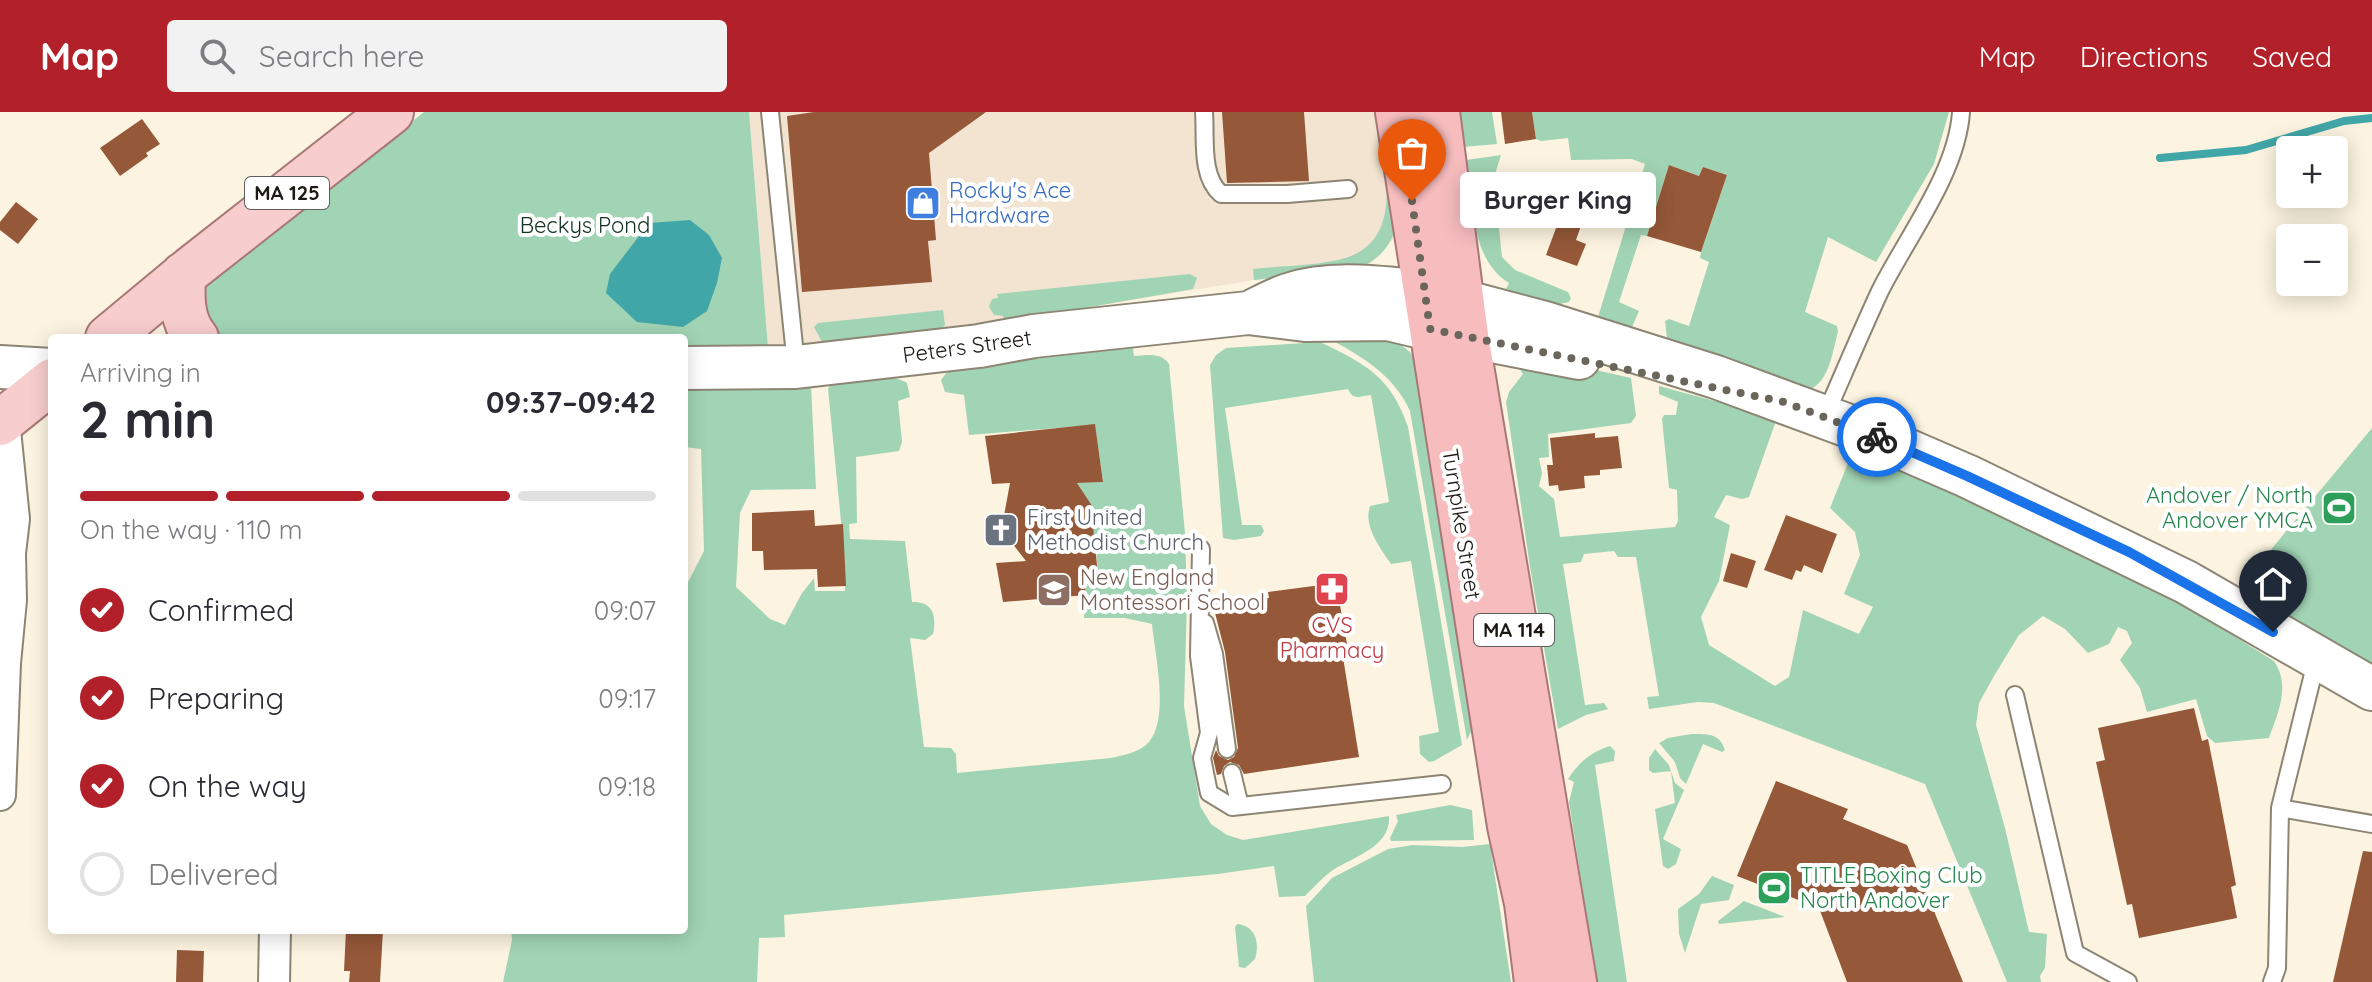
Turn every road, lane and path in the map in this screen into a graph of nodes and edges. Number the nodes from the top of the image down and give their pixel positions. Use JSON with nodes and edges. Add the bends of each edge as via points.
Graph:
{"nodes":[{"id":1,"x":391,"y":112,"type":"edge"},
{"id":2,"x":770,"y":112,"type":"edge"},
{"id":3,"x":1204,"y":112,"type":"edge"},
{"id":4,"x":1398,"y":112,"type":"edge"},
{"id":5,"x":1437,"y":112,"type":"edge"},
{"id":6,"x":1961,"y":112,"type":"edge"},
{"id":7,"x":1348,"y":189,"type":"dead end"},
{"id":8,"x":183,"y":275,"type":"junction"},
{"id":9,"x":1446,"y":315,"type":"junction"},
{"id":10,"x":113,"y":334,"type":"edge"},
{"id":11,"x":192,"y":334,"type":"edge"},
{"id":12,"x":0,"y":367,"type":"edge"},
{"id":13,"x":796,"y":367,"type":"junction"},
{"id":14,"x":688,"y":368,"type":"edge"},
{"id":15,"x":48,"y":370,"type":"edge"},
{"id":16,"x":48,"y":384,"type":"edge"},
{"id":17,"x":1825,"y":417,"type":"junction"},
{"id":18,"x":2,"y":422,"type":"edge"},
{"id":19,"x":1201,"y":549,"type":"dead end"},
{"id":20,"x":1201,"y":606,"type":"junction"},
{"id":21,"x":2318,"y":657,"type":"junction"},
{"id":22,"x":2372,"y":689,"type":"edge"},
{"id":23,"x":2015,"y":695,"type":"dead end"},
{"id":24,"x":1227,"y":749,"type":"dead end"},
{"id":25,"x":1232,"y":773,"type":"dead end"},
{"id":26,"x":1442,"y":784,"type":"dead end"},
{"id":27,"x":0,"y":795,"type":"edge"},
{"id":28,"x":1240,"y":806,"type":"junction"},
{"id":29,"x":2280,"y":808,"type":"junction"},
{"id":30,"x":2372,"y":824,"type":"edge"},
{"id":31,"x":275,"y":934,"type":"edge"},
{"id":32,"x":274,"y":982,"type":"edge"},
{"id":33,"x":1537,"y":982,"type":"edge"},
{"id":34,"x":1574,"y":982,"type":"edge"},
{"id":35,"x":2128,"y":982,"type":"edge"},
{"id":36,"x":2272,"y":982,"type":"edge"}],
"edges":[{"from":1,"to":8,"type":"main road","number":"MA 125"},
{"from":2,"to":13,"type":"lane"},
{"from":3,"to":7,"type":"lane","via":[[1208,173],[1221,194]]},
{"from":4,"to":9,"type":"highway","name":"Turnpike Street","number":"MA 114"},
{"from":5,"to":9,"type":"highway","name":"Turnpike Street","number":"MA 114"},
{"from":6,"to":17,"type":"lane","via":[[1942,175],[1880,291]]},
{"from":8,"to":10,"type":"main road","number":"MA 125"},
{"from":8,"to":11,"type":"main road","via":[[182,303]]},
{"from":9,"to":13,"type":"main road","name":"Peters Street","via":[[1305,320],[1248,313]]},
{"from":9,"to":17,"type":"main road","name":"Peters Street"},
{"from":9,"to":33,"type":"highway","name":"Turnpike Street","number":"MA 114","via":[[1510,826]]},
{"from":9,"to":34,"type":"highway","name":"Turnpike Street","number":"MA 114"},
{"from":12,"to":15,"type":"main road"},
{"from":13,"to":14,"type":"main road","name":"Peters Street"},
{"from":16,"to":18,"type":"main road"},
{"from":17,"to":21,"type":"main road","name":"Peters Street","via":[[2129,552]]},
{"from":18,"to":27,"type":"street","via":[[14,519]]},
{"from":19,"to":20,"type":"lane"},
{"from":20,"to":24,"type":"lane","via":[[1214,654]]},
{"from":20,"to":28,"type":"lane","via":[[1199,656],[1209,733],[1202,758],[1209,793],[1232,807]]},
{"from":21,"to":22,"type":"main road","name":"Peters Street"},
{"from":21,"to":29,"type":"lane"},
{"from":23,"to":35,"type":"lane","via":[[2075,953]]},
{"from":25,"to":28,"type":"lane"},
{"from":26,"to":28,"type":"lane"},
{"from":29,"to":30,"type":"lane"},
{"from":29,"to":36,"type":"lane","via":[[2277,968]]},
{"from":31,"to":32,"type":"street"}]}
